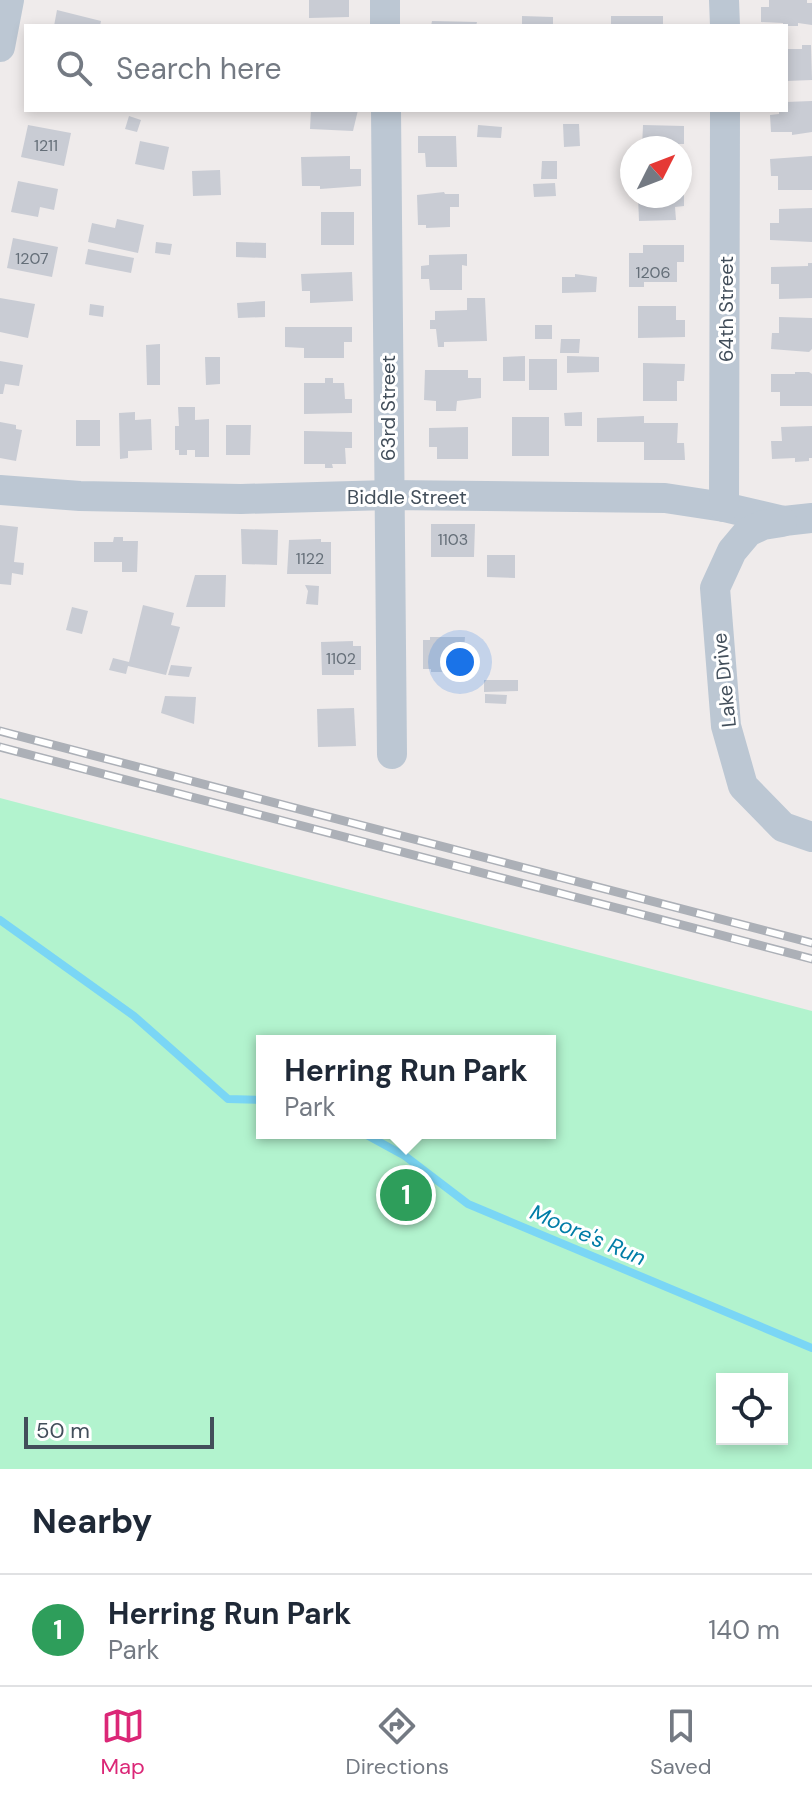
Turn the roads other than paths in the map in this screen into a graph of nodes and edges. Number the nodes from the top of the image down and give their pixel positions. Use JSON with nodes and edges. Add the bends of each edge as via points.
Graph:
{"nodes":[{"id":1,"x":9,"y":0,"type":"edge"},
{"id":2,"x":385,"y":0,"type":"edge"},
{"id":3,"x":724,"y":0,"type":"edge"},
{"id":4,"x":385,"y":24,"type":"edge"},
{"id":5,"x":725,"y":24,"type":"edge"},
{"id":6,"x":0,"y":47,"type":"edge"},
{"id":7,"x":386,"y":112,"type":"edge"},
{"id":8,"x":725,"y":112,"type":"edge"},
{"id":9,"x":0,"y":490,"type":"edge"},
{"id":10,"x":389,"y":495,"type":"junction"},
{"id":11,"x":724,"y":507,"type":"junction"},
{"id":12,"x":798,"y":520,"type":"edge"},
{"id":13,"x":392,"y":754,"type":"dead end"},
{"id":14,"x":812,"y":837,"type":"edge"}],
"edges":[{"from":1,"to":6,"type":"street"},
{"from":2,"to":4,"type":"street"},
{"from":3,"to":5,"type":"street"},
{"from":7,"to":10,"type":"street","name":"63rd Street"},
{"from":8,"to":11,"type":"street","name":"64th Street"},
{"from":9,"to":10,"type":"street","name":"Biddle Street","via":[[241,499]]},
{"from":10,"to":11,"type":"street","name":"Biddle Street","via":[[665,498]]},
{"from":10,"to":13,"type":"street","name":"63rd Street"},
{"from":11,"to":12,"type":"street","name":"Biddle Street"},
{"from":12,"to":14,"type":"street","name":"Lake Drive","via":[[748,532],[732,551],[715,588],[726,726],[743,786],[783,827]]}]}
